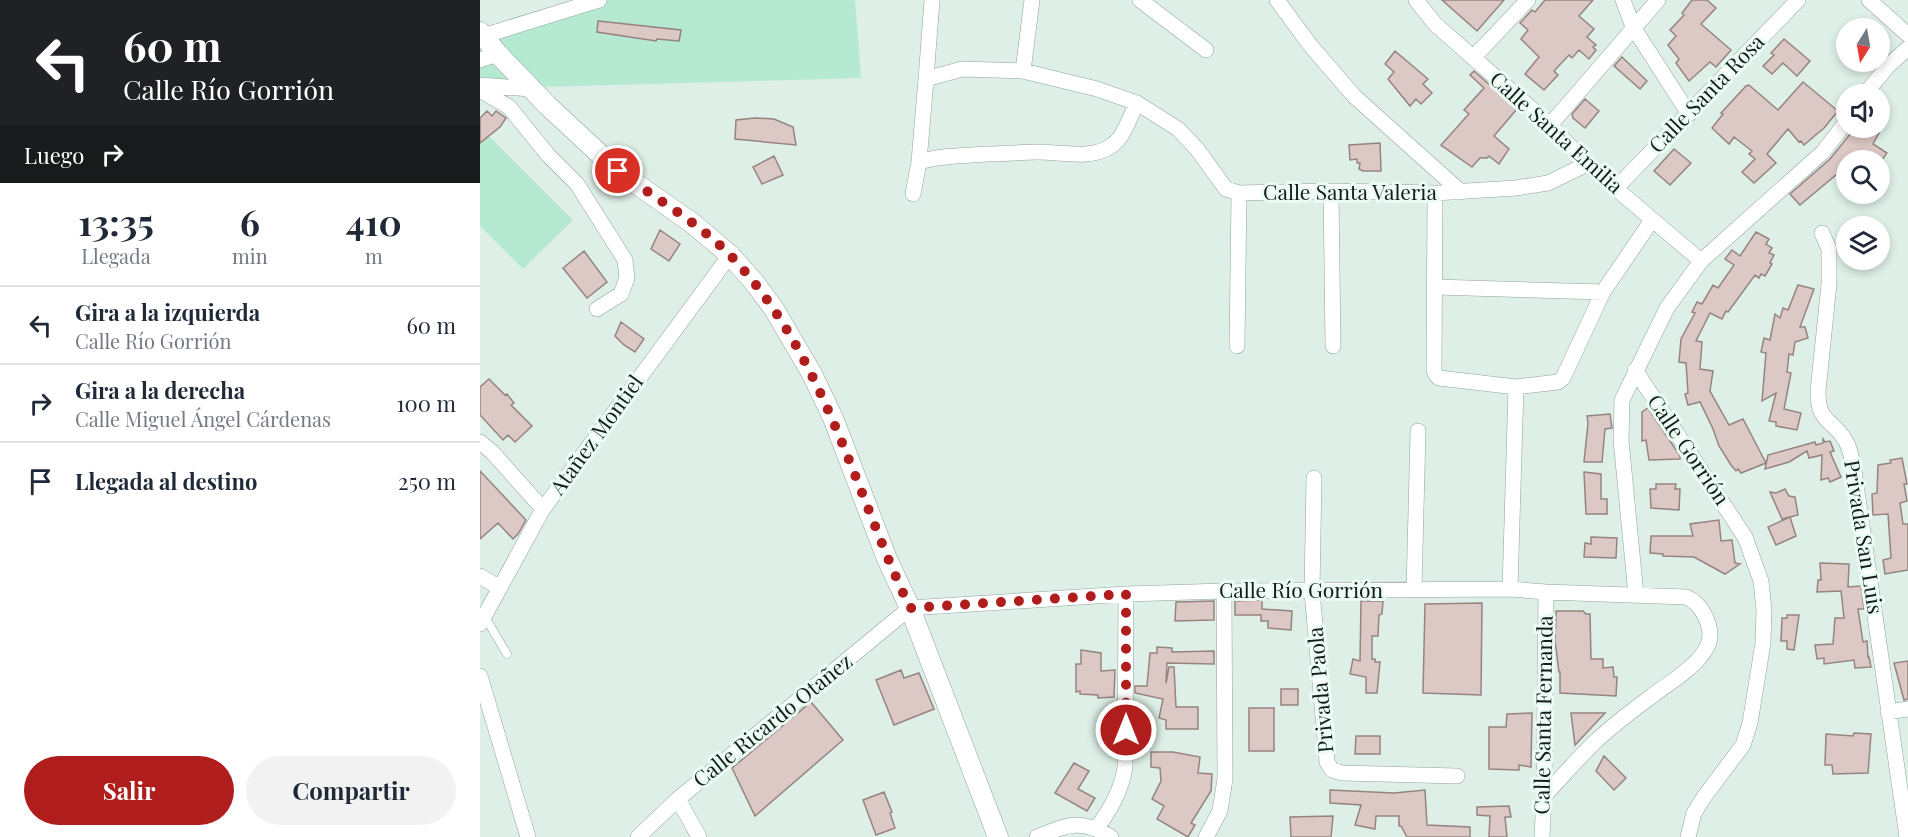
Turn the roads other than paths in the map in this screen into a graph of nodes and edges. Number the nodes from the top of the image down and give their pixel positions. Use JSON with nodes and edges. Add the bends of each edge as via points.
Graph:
{"nodes":[{"id":1,"x":599,"y":0,"type":"edge"},
{"id":2,"x":932,"y":0,"type":"edge"},
{"id":3,"x":1032,"y":0,"type":"edge"},
{"id":4,"x":1140,"y":0,"type":"edge"},
{"id":5,"x":1277,"y":0,"type":"edge"},
{"id":6,"x":1416,"y":0,"type":"edge"},
{"id":7,"x":1528,"y":0,"type":"edge"},
{"id":8,"x":1623,"y":0,"type":"edge"},
{"id":9,"x":1658,"y":0,"type":"edge"},
{"id":10,"x":1798,"y":0,"type":"edge"},
{"id":11,"x":1869,"y":0,"type":"edge"},
{"id":12,"x":1633,"y":27,"type":"junction"},
{"id":13,"x":482,"y":34,"type":"edge"},
{"id":14,"x":1908,"y":35,"type":"edge"},
{"id":15,"x":1908,"y":48,"type":"edge"},
{"id":16,"x":1206,"y":50,"type":"dead end"},
{"id":17,"x":489,"y":57,"type":"edge"},
{"id":18,"x":1473,"y":58,"type":"junction"},
{"id":19,"x":1023,"y":71,"type":"junction"},
{"id":20,"x":926,"y":79,"type":"junction"},
{"id":21,"x":1873,"y":84,"type":"edge"},
{"id":22,"x":480,"y":85,"type":"edge"},
{"id":23,"x":531,"y":89,"type":"junction"},
{"id":24,"x":480,"y":90,"type":"edge"},
{"id":25,"x":1137,"y":103,"type":"junction"},
{"id":26,"x":1689,"y":114,"type":"junction"},
{"id":27,"x":1550,"y":125,"type":"junction"},
{"id":28,"x":1836,"y":135,"type":"edge"},
{"id":29,"x":919,"y":162,"type":"junction"},
{"id":30,"x":1587,"y":164,"type":"junction"},
{"id":31,"x":1616,"y":188,"type":"junction"},
{"id":32,"x":1330,"y":191,"type":"junction"},
{"id":33,"x":1461,"y":192,"type":"junction"},
{"id":34,"x":1239,"y":193,"type":"junction"},
{"id":35,"x":1435,"y":193,"type":"junction"},
{"id":36,"x":914,"y":194,"type":"dead end"},
{"id":37,"x":1652,"y":220,"type":"junction"},
{"id":38,"x":1822,"y":233,"type":"dead end"},
{"id":39,"x":730,"y":255,"type":"junction"},
{"id":40,"x":1701,"y":261,"type":"junction"},
{"id":41,"x":1435,"y":287,"type":"junction"},
{"id":42,"x":1603,"y":292,"type":"junction"},
{"id":43,"x":597,"y":309,"type":"dead end"},
{"id":44,"x":1237,"y":346,"type":"dead end"},
{"id":45,"x":1333,"y":346,"type":"dead end"},
{"id":46,"x":1635,"y":370,"type":"junction"},
{"id":47,"x":1516,"y":387,"type":"junction"},
{"id":48,"x":1419,"y":431,"type":"dead end"},
{"id":49,"x":480,"y":442,"type":"edge"},
{"id":50,"x":1314,"y":478,"type":"dead end"},
{"id":51,"x":543,"y":509,"type":"junction"},
{"id":52,"x":480,"y":576,"type":"edge"},
{"id":53,"x":500,"y":588,"type":"junction"},
{"id":54,"x":1509,"y":589,"type":"junction"},
{"id":55,"x":1414,"y":590,"type":"junction"},
{"id":56,"x":1224,"y":591,"type":"junction"},
{"id":57,"x":1312,"y":591,"type":"junction"},
{"id":58,"x":1546,"y":592,"type":"junction"},
{"id":59,"x":1126,"y":594,"type":"junction"},
{"id":60,"x":1636,"y":595,"type":"junction"},
{"id":61,"x":910,"y":608,"type":"junction"},
{"id":62,"x":483,"y":620,"type":"edge"},
{"id":63,"x":507,"y":654,"type":"dead end"},
{"id":64,"x":480,"y":676,"type":"edge"},
{"id":65,"x":1908,"y":709,"type":"edge"},
{"id":66,"x":1888,"y":712,"type":"junction"},
{"id":67,"x":1457,"y":776,"type":"dead end"},
{"id":68,"x":1544,"y":796,"type":"junction"},
{"id":69,"x":678,"y":799,"type":"junction"},
{"id":70,"x":1104,"y":833,"type":"edge"},
{"id":71,"x":528,"y":837,"type":"edge"},
{"id":72,"x":638,"y":837,"type":"edge"},
{"id":73,"x":699,"y":837,"type":"edge"},
{"id":74,"x":998,"y":837,"type":"edge"},
{"id":75,"x":1037,"y":837,"type":"edge"},
{"id":76,"x":1206,"y":837,"type":"edge"},
{"id":77,"x":1542,"y":837,"type":"edge"},
{"id":78,"x":1688,"y":837,"type":"edge"},
{"id":79,"x":1907,"y":837,"type":"edge"}],
"edges":[{"from":1,"to":13,"type":"street"},
{"from":2,"to":20,"type":"street"},
{"from":3,"to":19,"type":"street"},
{"from":4,"to":16,"type":"street"},
{"from":5,"to":33,"type":"street","via":[[1354,96]]},
{"from":6,"to":18,"type":"street","name":"Calle Santa Emilia","via":[[1434,24]]},
{"from":7,"to":18,"type":"street"},
{"from":8,"to":12,"type":"street"},
{"from":9,"to":12,"type":"street"},
{"from":10,"to":26,"type":"street","name":"Calle Santa Rosa"},
{"from":11,"to":14,"type":"street"},
{"from":12,"to":26,"type":"street"},
{"from":12,"to":27,"type":"street"},
{"from":13,"to":17,"type":"street"},
{"from":15,"to":21,"type":"street"},
{"from":17,"to":23,"type":"street"},
{"from":18,"to":27,"type":"street","name":"Calle Santa Emilia"},
{"from":19,"to":20,"type":"street","via":[[962,69]]},
{"from":19,"to":25,"type":"street"},
{"from":20,"to":29,"type":"street"},
{"from":22,"to":23,"type":"street"},
{"from":23,"to":39,"type":"street","via":[[618,171]]},
{"from":24,"to":43,"type":"street","via":[[508,107],[577,184],[625,260],[627,279],[621,294]]},
{"from":25,"to":29,"type":"street","via":[[1119,138],[1102,151],[942,157]]},
{"from":25,"to":34,"type":"street","via":[[1178,129],[1226,189]]},
{"from":26,"to":31,"type":"street","name":"Calle Santa Rosa"},
{"from":27,"to":30,"type":"street","name":"Calle Santa Emilia"},
{"from":28,"to":40,"type":"street","via":[[1823,152]]},
{"from":29,"to":36,"type":"street"},
{"from":30,"to":31,"type":"street","name":"Calle Santa Emilia"},
{"from":30,"to":33,"type":"street","name":"Calle Santa Valeria","via":[[1548,183]]},
{"from":31,"to":37,"type":"street","name":"Calle Santa Emilia"},
{"from":32,"to":34,"type":"street","name":"Calle Santa Valeria"},
{"from":32,"to":35,"type":"street","name":"Calle Santa Valeria"},
{"from":32,"to":45,"type":"street"},
{"from":33,"to":35,"type":"street","name":"Calle Santa Valeria"},
{"from":34,"to":44,"type":"street"},
{"from":35,"to":41,"type":"street"},
{"from":37,"to":40,"type":"street","name":"Calle Santa Emilia"},
{"from":37,"to":42,"type":"street"},
{"from":38,"to":66,"type":"street","name":"Privada San Luis","via":[[1830,265],[1818,406],[1845,439],[1853,464]]},
{"from":39,"to":51,"type":"street","name":"Atañez Montiel"},
{"from":39,"to":61,"type":"street","via":[[774,309],[812,375],[833,417],[887,559]]},
{"from":40,"to":46,"type":"street","via":[[1667,308]]},
{"from":41,"to":42,"type":"street"},
{"from":41,"to":47,"type":"street","via":[[1436,375]]},
{"from":42,"to":47,"type":"street","via":[[1563,378]]},
{"from":46,"to":60,"type":"street","via":[[1622,400],[1620,428]]},
{"from":46,"to":78,"type":"street","name":"Calle Gorrión","via":[[1745,537],[1761,581],[1763,643],[1750,723],[1743,745],[1694,813]]},
{"from":47,"to":54,"type":"street"},
{"from":48,"to":55,"type":"street"},
{"from":49,"to":51,"type":"street"},
{"from":50,"to":57,"type":"street"},
{"from":51,"to":53,"type":"street","name":"Atañez Montiel"},
{"from":52,"to":53,"type":"street"},
{"from":53,"to":62,"type":"street","name":"Atañez Montiel"},
{"from":54,"to":55,"type":"street","name":"Calle Río Gorrión"},
{"from":54,"to":58,"type":"street","name":"Calle Río Gorrión"},
{"from":55,"to":57,"type":"street","name":"Calle Río Gorrión"},
{"from":56,"to":57,"type":"street","name":"Calle Río Gorrión"},
{"from":56,"to":59,"type":"street","name":"Calle Río Gorrión"},
{"from":56,"to":76,"type":"street","via":[[1225,778],[1220,811]]},
{"from":57,"to":67,"type":"street","name":"Privada Paola","via":[[1327,762],[1332,770]]},
{"from":58,"to":60,"type":"street","name":"Calle Río Gorrión"},
{"from":58,"to":68,"type":"street","name":"Calle Santa Fernanda"},
{"from":59,"to":61,"type":"street","name":"Calle Río Gorrión"},
{"from":59,"to":70,"type":"street","via":[[1125,768]]},
{"from":60,"to":68,"type":"street","name":"Calle Río Gorrión","via":[[1692,599],[1708,624],[1707,647],[1690,667],[1598,740]]},
{"from":61,"to":69,"type":"street","name":"Calle Ricardo Otañez"},
{"from":61,"to":74,"type":"street"},
{"from":62,"to":63,"type":"lane"},
{"from":64,"to":71,"type":"street"},
{"from":65,"to":66,"type":"street"},
{"from":66,"to":79,"type":"street","name":"Privada San Luis"},
{"from":68,"to":77,"type":"street","name":"Calle Santa Fernanda"},
{"from":69,"to":72,"type":"street","name":"Calle Ricardo Otañez"},
{"from":69,"to":73,"type":"street"},
{"from":70,"to":75,"type":"street","via":[[1073,825]]}]}
